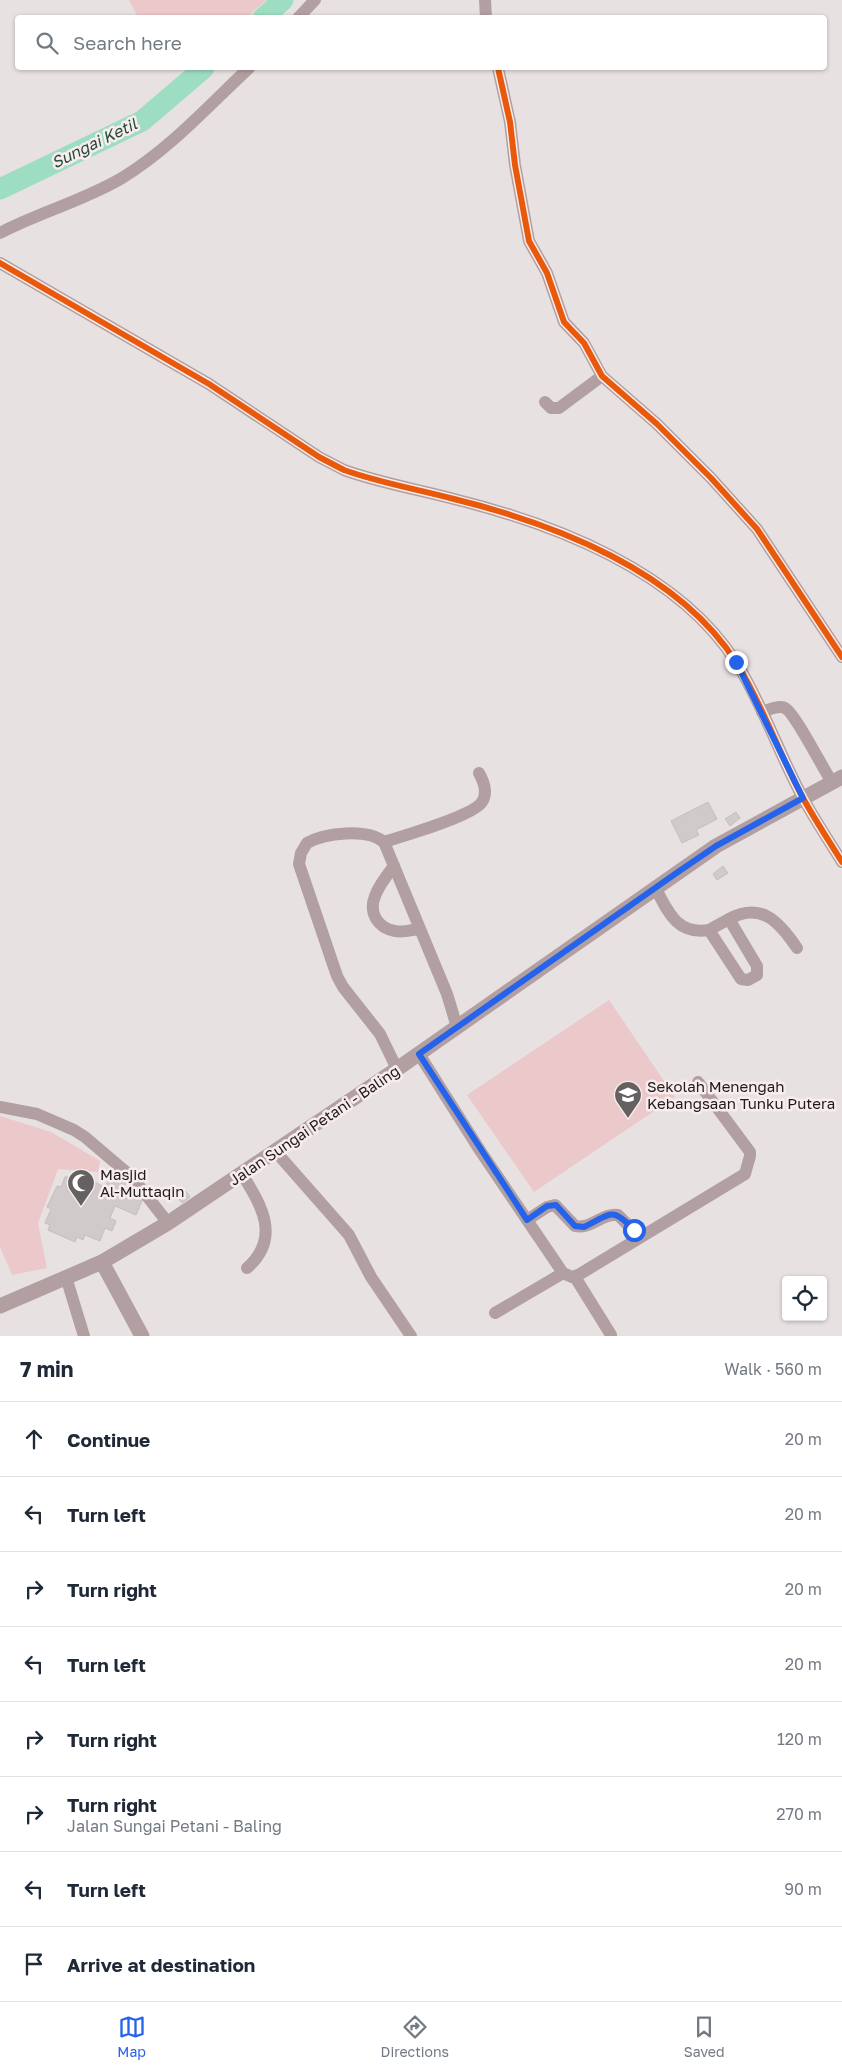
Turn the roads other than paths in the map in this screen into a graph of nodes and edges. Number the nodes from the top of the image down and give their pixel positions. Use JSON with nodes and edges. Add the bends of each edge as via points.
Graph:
{"nodes":[{"id":1,"x":315,"y":0,"type":"edge"},
{"id":2,"x":485,"y":0,"type":"edge"},
{"id":3,"x":301,"y":15,"type":"edge"},
{"id":4,"x":486,"y":15,"type":"edge"},
{"id":5,"x":247,"y":70,"type":"edge"},
{"id":6,"x":498,"y":70,"type":"edge"},
{"id":7,"x":0,"y":233,"type":"edge"},
{"id":8,"x":0,"y":263,"type":"edge"},
{"id":9,"x":602,"y":376,"type":"junction"},
{"id":10,"x":545,"y":402,"type":"dead end"},
{"id":11,"x":842,"y":657,"type":"edge"},
{"id":12,"x":762,"y":712,"type":"junction"},
{"id":13,"x":479,"y":773,"type":"dead end"},
{"id":14,"x":837,"y":779,"type":"edge"},
{"id":15,"x":803,"y":798,"type":"junction"},
{"id":16,"x":384,"y":842,"type":"junction"},
{"id":17,"x":842,"y":862,"type":"edge"},
{"id":18,"x":394,"y":866,"type":"junction"},
{"id":19,"x":655,"y":888,"type":"junction"},
{"id":20,"x":729,"y":919,"type":"junction"},
{"id":21,"x":419,"y":929,"type":"junction"},
{"id":22,"x":709,"y":930,"type":"junction"},
{"id":23,"x":797,"y":948,"type":"dead end"},
{"id":24,"x":457,"y":1027,"type":"junction"},
{"id":25,"x":419,"y":1054,"type":"junction"},
{"id":26,"x":397,"y":1070,"type":"junction"},
{"id":27,"x":698,"y":1082,"type":"dead end"},
{"id":28,"x":0,"y":1107,"type":"edge"},
{"id":29,"x":276,"y":1152,"type":"junction"},
{"id":30,"x":242,"y":1174,"type":"junction"},
{"id":31,"x":527,"y":1220,"type":"junction"},
{"id":32,"x":168,"y":1222,"type":"junction"},
{"id":33,"x":640,"y":1237,"type":"junction"},
{"id":34,"x":102,"y":1262,"type":"junction"},
{"id":35,"x":247,"y":1268,"type":"dead end"},
{"id":36,"x":569,"y":1275,"type":"junction"},
{"id":37,"x":66,"y":1277,"type":"junction"},
{"id":38,"x":0,"y":1306,"type":"edge"},
{"id":39,"x":495,"y":1313,"type":"dead end"},
{"id":40,"x":611,"y":1335,"type":"edge"},
{"id":41,"x":84,"y":1336,"type":"edge"},
{"id":42,"x":142,"y":1336,"type":"edge"},
{"id":43,"x":412,"y":1336,"type":"edge"}],
"edges":[{"from":1,"to":3,"type":"street"},
{"from":2,"to":4,"type":"street"},
{"from":5,"to":7,"type":"street","via":[[163,150],[141,166],[94,193]]},
{"from":6,"to":9,"type":"street","via":[[529,240],[546,273],[564,322],[584,343]]},
{"from":8,"to":12,"type":"street","via":[[209,384],[344,470],[546,526],[581,541],[648,578],[691,608],[715,632],[736,662]]},
{"from":9,"to":10,"type":"street","via":[[559,408],[554,409]]},
{"from":9,"to":11,"type":"street","via":[[657,424],[758,529]]},
{"from":12,"to":14,"type":"street","via":[[787,709]]},
{"from":12,"to":15,"type":"street"},
{"from":13,"to":16,"type":"street","via":[[485,796],[475,809],[426,830]]},
{"from":14,"to":15,"type":"main road","name":"Jalan Sungai Petani - Baling"},
{"from":15,"to":17,"type":"street"},
{"from":15,"to":19,"type":"main road","name":"Jalan Sungai Petani - Baling","via":[[716,846]]},
{"from":16,"to":18,"type":"street"},
{"from":16,"to":26,"type":"street","via":[[366,834],[321,837],[303,847],[299,864],[337,976],[380,1034]]},
{"from":18,"to":21,"type":"street"},
{"from":18,"to":21,"type":"street","via":[[374,897],[375,919],[395,931]]},
{"from":19,"to":22,"type":"street","via":[[683,927],[695,932]]},
{"from":19,"to":24,"type":"main road","name":"Jalan Sungai Petani - Baling"},
{"from":20,"to":22,"type":"street"},
{"from":20,"to":22,"type":"street","via":[[757,966],[757,975],[753,978],[741,979]]},
{"from":20,"to":23,"type":"street","via":[[751,913],[768,916],[778,922]]},
{"from":21,"to":24,"type":"street","via":[[447,994]]},
{"from":24,"to":25,"type":"main road","name":"Jalan Sungai Petani - Baling"},
{"from":25,"to":26,"type":"main road","name":"Jalan Sungai Petani - Baling"},
{"from":25,"to":31,"type":"street"},
{"from":26,"to":29,"type":"main road","name":"Jalan Sungai Petani - Baling"},
{"from":27,"to":33,"type":"street","via":[[750,1152],[746,1174]]},
{"from":28,"to":32,"type":"street","via":[[37,1114],[74,1130],[132,1177]]},
{"from":29,"to":30,"type":"main road","name":"Jalan Sungai Petani - Baling"},
{"from":29,"to":43,"type":"street","via":[[348,1234],[372,1277]]},
{"from":30,"to":32,"type":"main road","name":"Jalan Sungai Petani - Baling"},
{"from":30,"to":35,"type":"street","via":[[262,1208],[266,1227],[263,1250]]},
{"from":31,"to":33,"type":"street","via":[[547,1206],[556,1205],[579,1227],[618,1214]]},
{"from":31,"to":36,"type":"street"},
{"from":32,"to":34,"type":"main road","name":"Jalan Sungai Petani - Baling"},
{"from":33,"to":36,"type":"street"},
{"from":34,"to":37,"type":"main road","name":"Jalan Sungai Petani - Baling"},
{"from":34,"to":42,"type":"main road"},
{"from":36,"to":39,"type":"street"},
{"from":36,"to":40,"type":"street"},
{"from":37,"to":38,"type":"main road","name":"Jalan Sungai Petani - Baling"},
{"from":37,"to":41,"type":"street"}]}
